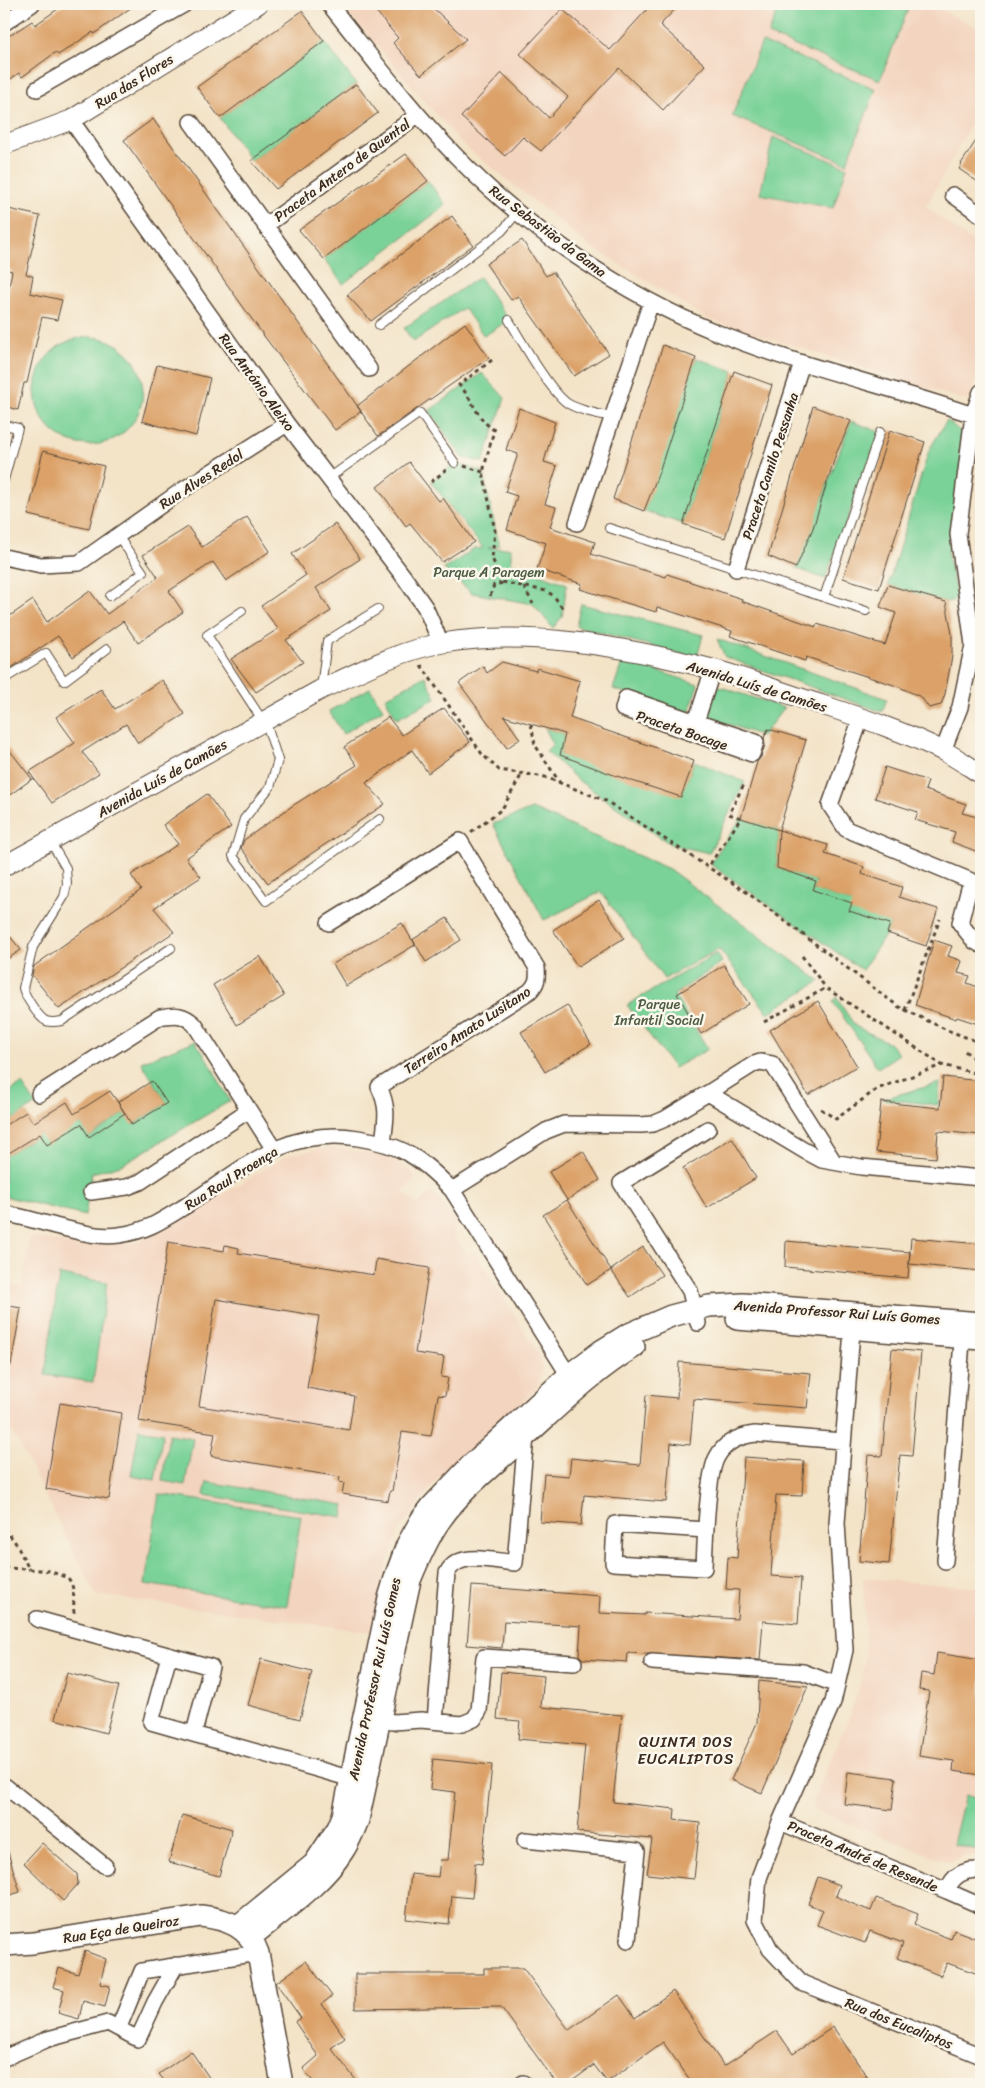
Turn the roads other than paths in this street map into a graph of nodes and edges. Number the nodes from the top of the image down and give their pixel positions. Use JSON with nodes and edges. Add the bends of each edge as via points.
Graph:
{"nodes":[{"id":1,"x":32,"y":4,"type":"edge"},
{"id":2,"x":185,"y":4,"type":"edge"},
{"id":3,"x":329,"y":4,"type":"edge"},
{"id":4,"x":245,"y":7,"type":"edge"},
{"id":5,"x":4,"y":23,"type":"edge"},
{"id":6,"x":37,"y":89,"type":"dead end"},
{"id":7,"x":419,"y":116,"type":"junction"},
{"id":8,"x":71,"y":120,"type":"junction"},
{"id":9,"x":191,"y":122,"type":"dead end"},
{"id":10,"x":4,"y":144,"type":"edge"},
{"id":11,"x":953,"y":195,"type":"dead end"},
{"id":12,"x":518,"y":212,"type":"junction"},
{"id":13,"x":981,"y":215,"type":"edge"},
{"id":14,"x":265,"y":226,"type":"junction"},
{"id":15,"x":651,"y":302,"type":"junction"},
{"id":16,"x":508,"y":320,"type":"dead end"},
{"id":17,"x":379,"y":325,"type":"dead end"},
{"id":18,"x":802,"y":362,"type":"junction"},
{"id":19,"x":369,"y":369,"type":"dead end"},
{"id":20,"x":981,"y":392,"type":"edge"},
{"id":21,"x":973,"y":414,"type":"junction"},
{"id":22,"x":612,"y":417,"type":"junction"},
{"id":23,"x":287,"y":424,"type":"junction"},
{"id":24,"x":4,"y":425,"type":"edge"},
{"id":25,"x":880,"y":432,"type":"dead end"},
{"id":26,"x":455,"y":463,"type":"dead end"},
{"id":27,"x":329,"y":478,"type":"junction"},
{"id":28,"x":4,"y":480,"type":"edge"},
{"id":29,"x":577,"y":523,"type":"dead end"},
{"id":30,"x":609,"y":528,"type":"dead end"},
{"id":31,"x":118,"y":536,"type":"junction"},
{"id":32,"x":4,"y":557,"type":"edge"},
{"id":33,"x":736,"y":569,"type":"junction"},
{"id":34,"x":110,"y":596,"type":"dead end"},
{"id":35,"x":824,"y":598,"type":"junction"},
{"id":36,"x":378,"y":609,"type":"dead end"},
{"id":37,"x":242,"y":611,"type":"dead end"},
{"id":38,"x":866,"y":611,"type":"dead end"},
{"id":39,"x":441,"y":643,"type":"junction"},
{"id":40,"x":977,"y":645,"type":"edge"},
{"id":41,"x":107,"y":649,"type":"dead end"},
{"id":42,"x":713,"y":669,"type":"junction"},
{"id":43,"x":4,"y":679,"type":"edge"},
{"id":44,"x":320,"y":690,"type":"junction"},
{"id":45,"x":861,"y":718,"type":"junction"},
{"id":46,"x":263,"y":722,"type":"junction"},
{"id":47,"x":696,"y":722,"type":"junction"},
{"id":48,"x":943,"y":751,"type":"junction"},
{"id":49,"x":981,"y":774,"type":"edge"},
{"id":50,"x":380,"y":820,"type":"dead end"},
{"id":51,"x":50,"y":840,"type":"junction"},
{"id":52,"x":4,"y":866,"type":"edge"},
{"id":53,"x":976,"y":883,"type":"edge"},
{"id":54,"x":329,"y":923,"type":"dead end"},
{"id":55,"x":981,"y":945,"type":"edge"},
{"id":56,"x":170,"y":948,"type":"dead end"},
{"id":57,"x":708,"y":1093,"type":"junction"},
{"id":58,"x":39,"y":1094,"type":"dead end"},
{"id":59,"x":250,"y":1110,"type":"junction"},
{"id":60,"x":708,"y":1129,"type":"dead end"},
{"id":61,"x":383,"y":1142,"type":"junction"},
{"id":62,"x":273,"y":1148,"type":"junction"},
{"id":63,"x":834,"y":1162,"type":"junction"},
{"id":64,"x":981,"y":1178,"type":"edge"},
{"id":65,"x":452,"y":1190,"type":"junction"},
{"id":66,"x":91,"y":1192,"type":"dead end"},
{"id":67,"x":4,"y":1213,"type":"edge"},
{"id":68,"x":697,"y":1316,"type":"junction"},
{"id":69,"x":853,"y":1320,"type":"junction"},
{"id":70,"x":972,"y":1330,"type":"edge"},
{"id":71,"x":573,"y":1382,"type":"junction"},
{"id":72,"x":526,"y":1436,"type":"junction"},
{"id":73,"x":842,"y":1441,"type":"junction"},
{"id":74,"x":706,"y":1530,"type":"junction"},
{"id":75,"x":945,"y":1561,"type":"dead end"},
{"id":76,"x":36,"y":1619,"type":"dead end"},
{"id":77,"x":168,"y":1656,"type":"junction"},
{"id":78,"x":652,"y":1662,"type":"dead end"},
{"id":79,"x":574,"y":1663,"type":"dead end"},
{"id":80,"x":837,"y":1685,"type":"junction"},
{"id":81,"x":372,"y":1719,"type":"junction"},
{"id":82,"x":435,"y":1721,"type":"junction"},
{"id":83,"x":194,"y":1734,"type":"junction"},
{"id":84,"x":359,"y":1781,"type":"junction"},
{"id":85,"x":4,"y":1786,"type":"edge"},
{"id":86,"x":780,"y":1822,"type":"junction"},
{"id":87,"x":525,"y":1840,"type":"dead end"},
{"id":88,"x":104,"y":1866,"type":"dead end"},
{"id":89,"x":981,"y":1871,"type":"edge"},
{"id":90,"x":947,"y":1892,"type":"junction"},
{"id":91,"x":981,"y":1906,"type":"edge"},
{"id":92,"x":249,"y":1939,"type":"junction"},
{"id":93,"x":628,"y":1940,"type":"dead end"},
{"id":94,"x":4,"y":1945,"type":"edge"},
{"id":95,"x":176,"y":1966,"type":"junction"},
{"id":96,"x":119,"y":2027,"type":"junction"},
{"id":97,"x":981,"y":2056,"type":"edge"},
{"id":98,"x":4,"y":2058,"type":"edge"},
{"id":99,"x":282,"y":2084,"type":"edge"}],
"edges":[{"from":1,"to":5,"type":"street"},
{"from":2,"to":6,"type":"street"},
{"from":3,"to":7,"type":"street","name":"Rua Sebastião da Gama"},
{"from":4,"to":8,"type":"street","name":"Rua das Flores"},
{"from":7,"to":12,"type":"street","name":"Rua Sebastião da Gama","via":[[455,156]]},
{"from":7,"to":14,"type":"street","name":"Praceta Antero de Quental"},
{"from":8,"to":10,"type":"street","name":"Rua das Flores"},
{"from":8,"to":23,"type":"street","name":"Rua António Aleixo"},
{"from":9,"to":14,"type":"street","name":"Praceta Antero de Quental"},
{"from":11,"to":13,"type":"street"},
{"from":12,"to":15,"type":"street","name":"Rua Sebastião da Gama","via":[[589,265]]},
{"from":12,"to":17,"type":"lane","via":[[502,231]]},
{"from":14,"to":19,"type":"street","name":"Praceta Antero de Quental"},
{"from":15,"to":18,"type":"street","name":"Rua Sebastião da Gama","via":[[717,333]]},
{"from":15,"to":22,"type":"street"},
{"from":16,"to":22,"type":"lane","via":[[567,403]]},
{"from":18,"to":21,"type":"street","name":"Rua Sebastião da Gama"},
{"from":18,"to":33,"type":"street","name":"Praceta Camilo Pessanha"},
{"from":20,"to":21,"type":"street"},
{"from":21,"to":40,"type":"street","via":[[958,534]]},
{"from":22,"to":29,"type":"street"},
{"from":23,"to":27,"type":"street","name":"Rua António Aleixo"},
{"from":23,"to":31,"type":"street","name":"Rua Alves Redol","via":[[180,491]]},
{"from":24,"to":28,"type":"lane","via":[[18,428]]},
{"from":25,"to":35,"type":"lane"},
{"from":26,"to":27,"type":"lane","via":[[420,412]]},
{"from":27,"to":39,"type":"street","name":"Rua António Aleixo","via":[[425,607]]},
{"from":30,"to":33,"type":"lane"},
{"from":31,"to":32,"type":"street","name":"Rua Alves Redol","via":[[78,563],[41,565]]},
{"from":31,"to":34,"type":"lane","via":[[143,572]]},
{"from":33,"to":35,"type":"lane"},
{"from":35,"to":38,"type":"lane"},
{"from":36,"to":44,"type":"lane","via":[[328,641]]},
{"from":37,"to":46,"type":"lane","via":[[207,635]]},
{"from":39,"to":42,"type":"street","name":"Avenida Luís de Camões","via":[[480,638],[537,639],[617,648]]},
{"from":39,"to":44,"type":"street","name":"Avenida Luís de Camões","via":[[370,666]]},
{"from":40,"to":48,"type":"street","via":[[960,707]]},
{"from":41,"to":43,"type":"lane","via":[[64,681],[46,653]]},
{"from":42,"to":45,"type":"street","name":"Avenida Luís de Camões"},
{"from":42,"to":47,"type":"street","name":"Praceta Bocage"},
{"from":44,"to":46,"type":"street","name":"Avenida Luís de Camões"},
{"from":45,"to":48,"type":"street","name":"Avenida Luís de Camões"},
{"from":45,"to":53,"type":"street","via":[[830,805],[846,828]]},
{"from":46,"to":50,"type":"lane","via":[[278,760],[270,787],[244,819],[233,856],[266,901]]},
{"from":46,"to":51,"type":"street","name":"Avenida Luís de Camões"},
{"from":47,"to":47,"type":"street","name":"Praceta Bocage","via":[[626,698],[623,709],[752,754],[756,742]]},
{"from":48,"to":49,"type":"street","name":"Avenida Luís de Camões"},
{"from":51,"to":52,"type":"street","name":"Avenida Luís de Camões"},
{"from":51,"to":56,"type":"lane","via":[[66,868],[67,884],[64,897],[33,947],[23,988],[42,1018],[47,1022],[62,1022]]},
{"from":53,"to":55,"type":"street","via":[[960,923]]},
{"from":54,"to":61,"type":"street","name":"Terreiro Amato Lusitano","via":[[460,841],[537,968],[536,985],[530,991],[379,1087],[387,1115]]},
{"from":57,"to":63,"type":"street","via":[[804,1151]]},
{"from":57,"to":63,"type":"street","via":[[754,1064],[772,1064]]},
{"from":57,"to":65,"type":"street","via":[[666,1120],[653,1124],[564,1124],[546,1131]]},
{"from":58,"to":59,"type":"street","via":[[160,1017],[176,1014],[188,1018],[195,1026]]},
{"from":59,"to":62,"type":"street"},
{"from":59,"to":66,"type":"street","via":[[140,1182]]},
{"from":60,"to":68,"type":"street","via":[[621,1183],[690,1291]]},
{"from":61,"to":62,"type":"street","name":"Rua Raul Proença","via":[[344,1135],[322,1135]]},
{"from":61,"to":65,"type":"street","name":"Rua Raul Proença","via":[[418,1159]]},
{"from":62,"to":67,"type":"street","name":"Rua Raul Proença","via":[[154,1227],[127,1234],[83,1234]]},
{"from":63,"to":64,"type":"street","via":[[861,1168]]},
{"from":65,"to":71,"type":"street","name":"Rua Raul Proença"},
{"from":68,"to":69,"type":"main road","name":"Avenida Professor Rui Luís Gomes","via":[[709,1306],[742,1304]]},
{"from":68,"to":71,"type":"main road","name":"Avenida Professor Rui Luís Gomes","via":[[670,1316],[626,1335],[601,1351]]},
{"from":69,"to":70,"type":"main road","name":"Avenida Professor Rui Luís Gomes"},
{"from":69,"to":73,"type":"street","name":"Rua dos Eucaliptos"},
{"from":70,"to":75,"type":"street"},
{"from":71,"to":72,"type":"main road","name":"Avenida Professor Rui Luís Gomes"},
{"from":71,"to":81,"type":"main road","name":"Avenida Professor Rui Luís Gomes","via":[[461,1476],[421,1520],[407,1545],[392,1590]]},
{"from":72,"to":81,"type":"main road","name":"Avenida Professor Rui Luís Gomes","via":[[453,1504],[421,1553],[408,1587]]},
{"from":72,"to":82,"type":"street","via":[[514,1563],[466,1559],[450,1566],[447,1573]]},
{"from":73,"to":74,"type":"street","via":[[755,1434],[729,1443],[713,1467]]},
{"from":73,"to":80,"type":"street","name":"Rua dos Eucaliptos","via":[[837,1523],[845,1650]]},
{"from":74,"to":74,"type":"street","via":[[615,1524],[613,1563],[704,1568]]},
{"from":76,"to":77,"type":"street"},
{"from":77,"to":83,"type":"street","via":[[152,1722]]},
{"from":77,"to":83,"type":"street","via":[[211,1667]]},
{"from":78,"to":80,"type":"street","via":[[803,1672]]},
{"from":79,"to":82,"type":"street","via":[[484,1657],[479,1710],[474,1718],[462,1724]]},
{"from":80,"to":86,"type":"street","name":"Rua dos Eucaliptos","via":[[833,1702]]},
{"from":81,"to":82,"type":"street"},
{"from":81,"to":84,"type":"main road","name":"Avenida Professor Rui Luís Gomes"},
{"from":83,"to":84,"type":"street"},
{"from":84,"to":92,"type":"main road","name":"Avenida Professor Rui Luís Gomes","via":[[355,1826],[344,1850],[322,1878]]},
{"from":85,"to":88,"type":"street"},
{"from":86,"to":90,"type":"street","name":"Praceta André de Resende"},
{"from":86,"to":97,"type":"street","name":"Rua dos Eucaliptos","via":[[759,1878],[755,1920],[770,1948],[786,1968],[802,1984],[817,1991]]},
{"from":87,"to":93,"type":"street","via":[[637,1852]]},
{"from":89,"to":90,"type":"street","name":"Praceta André de Resende","via":[[969,1870],[958,1874],[950,1882]]},
{"from":90,"to":91,"type":"street","name":"Praceta André de Resende"},
{"from":92,"to":94,"type":"main road","name":"Rua Eça de Queiroz","via":[[220,1919],[200,1916]]},
{"from":92,"to":95,"type":"street"},
{"from":92,"to":99,"type":"main road"},
{"from":95,"to":96,"type":"street","via":[[142,1971]]},
{"from":95,"to":96,"type":"street","via":[[138,2039]]},
{"from":96,"to":98,"type":"street","via":[[108,2023],[48,2039]]}]}
